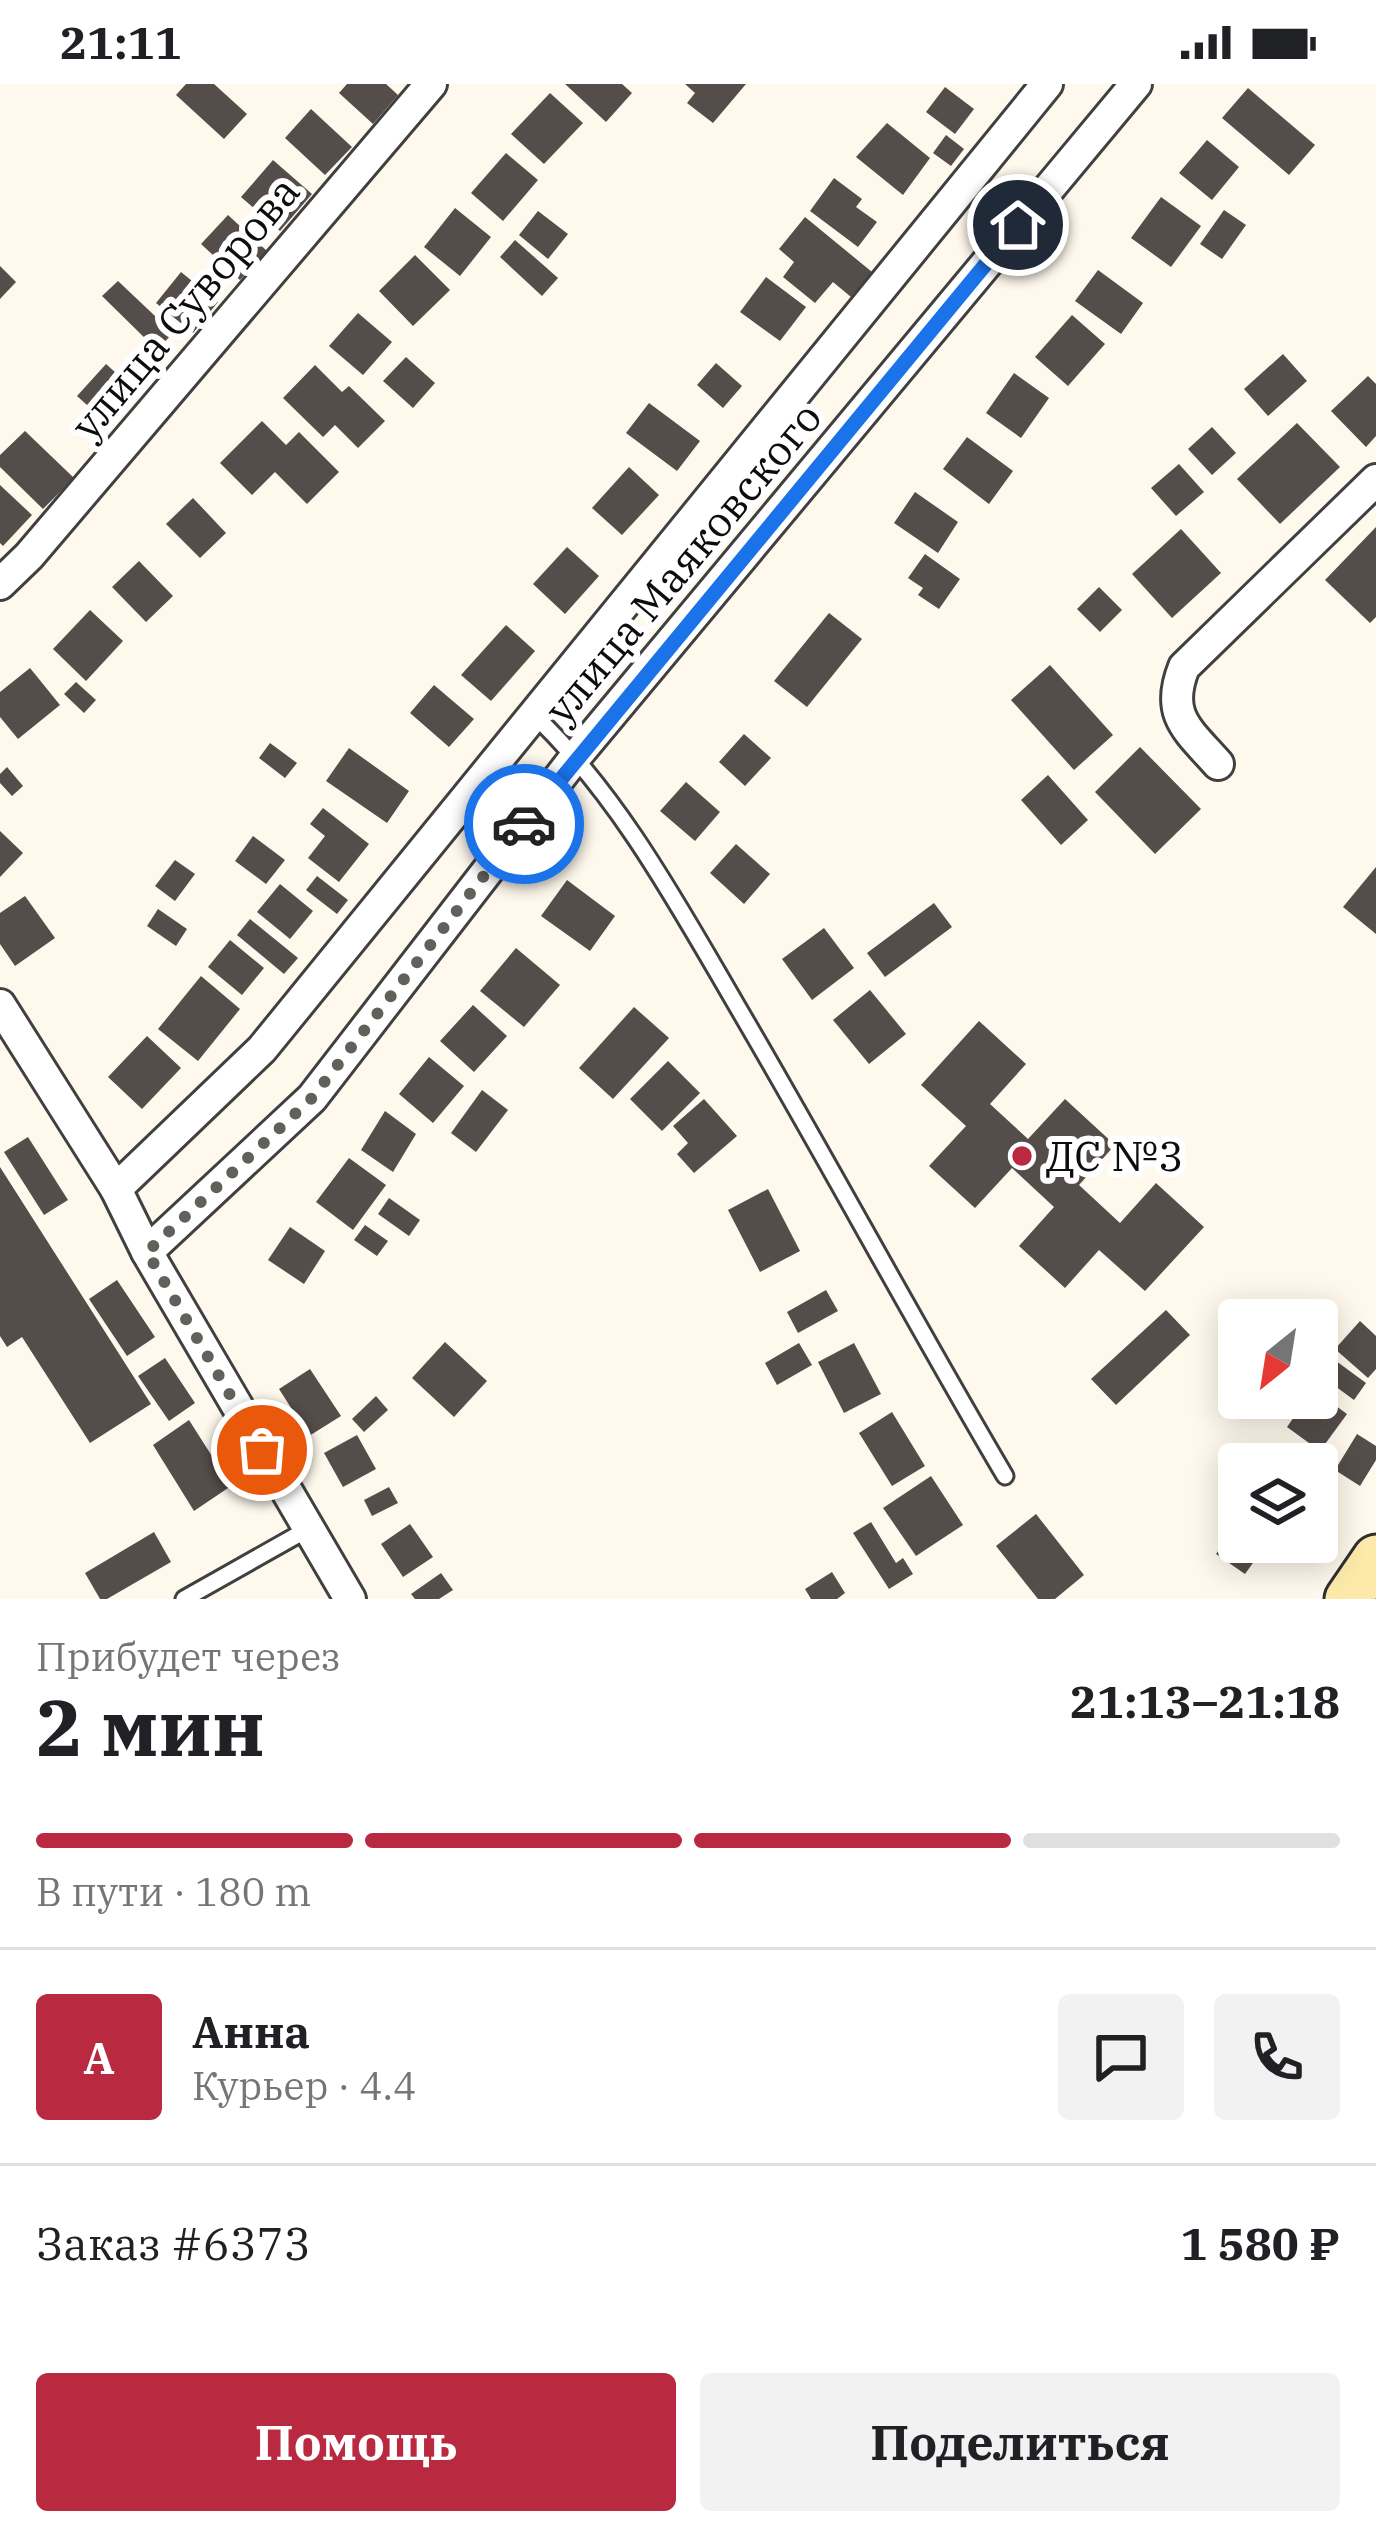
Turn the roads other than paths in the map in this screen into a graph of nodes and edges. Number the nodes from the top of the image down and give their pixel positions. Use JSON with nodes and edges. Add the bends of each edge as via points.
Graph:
{"nodes":[{"id":1,"x":431,"y":84,"type":"edge"},
{"id":2,"x":1047,"y":84,"type":"edge"},
{"id":3,"x":1136,"y":84,"type":"edge"},
{"id":4,"x":1376,"y":480,"type":"edge"},
{"id":5,"x":0,"y":584,"type":"edge"},
{"id":6,"x":533,"y":714,"type":"junction"},
{"id":7,"x":578,"y":755,"type":"junction"},
{"id":8,"x":1218,"y":764,"type":"dead end"},
{"id":9,"x":0,"y":1005,"type":"edge"},
{"id":10,"x":116,"y":1189,"type":"junction"},
{"id":11,"x":147,"y":1252,"type":"junction"},
{"id":12,"x":1005,"y":1476,"type":"dead end"},
{"id":13,"x":308,"y":1529,"type":"junction"},
{"id":14,"x":1376,"y":1558,"type":"edge"},
{"id":15,"x":184,"y":1599,"type":"edge"},
{"id":16,"x":350,"y":1599,"type":"edge"},
{"id":17,"x":1348,"y":1599,"type":"edge"}],
"edges":[{"from":1,"to":5,"type":"street","name":"улица Суворова"},
{"from":2,"to":6,"type":"street","name":"улица Маяковского"},
{"from":3,"to":7,"type":"street","name":"улица Маяковского"},
{"from":4,"to":8,"type":"street","via":[[1184,667],[1174,692],[1178,719]]},
{"from":6,"to":7,"type":"lane"},
{"from":6,"to":10,"type":"street","name":"улица Маяковского","via":[[262,1049]]},
{"from":7,"to":11,"type":"street","name":"улица Маяковского","via":[[312,1098]]},
{"from":7,"to":12,"type":"lane","via":[[691,926]]},
{"from":9,"to":10,"type":"street"},
{"from":10,"to":11,"type":"street"},
{"from":11,"to":13,"type":"street"},
{"from":13,"to":15,"type":"lane"},
{"from":13,"to":16,"type":"street"},
{"from":14,"to":17,"type":"street"}]}
